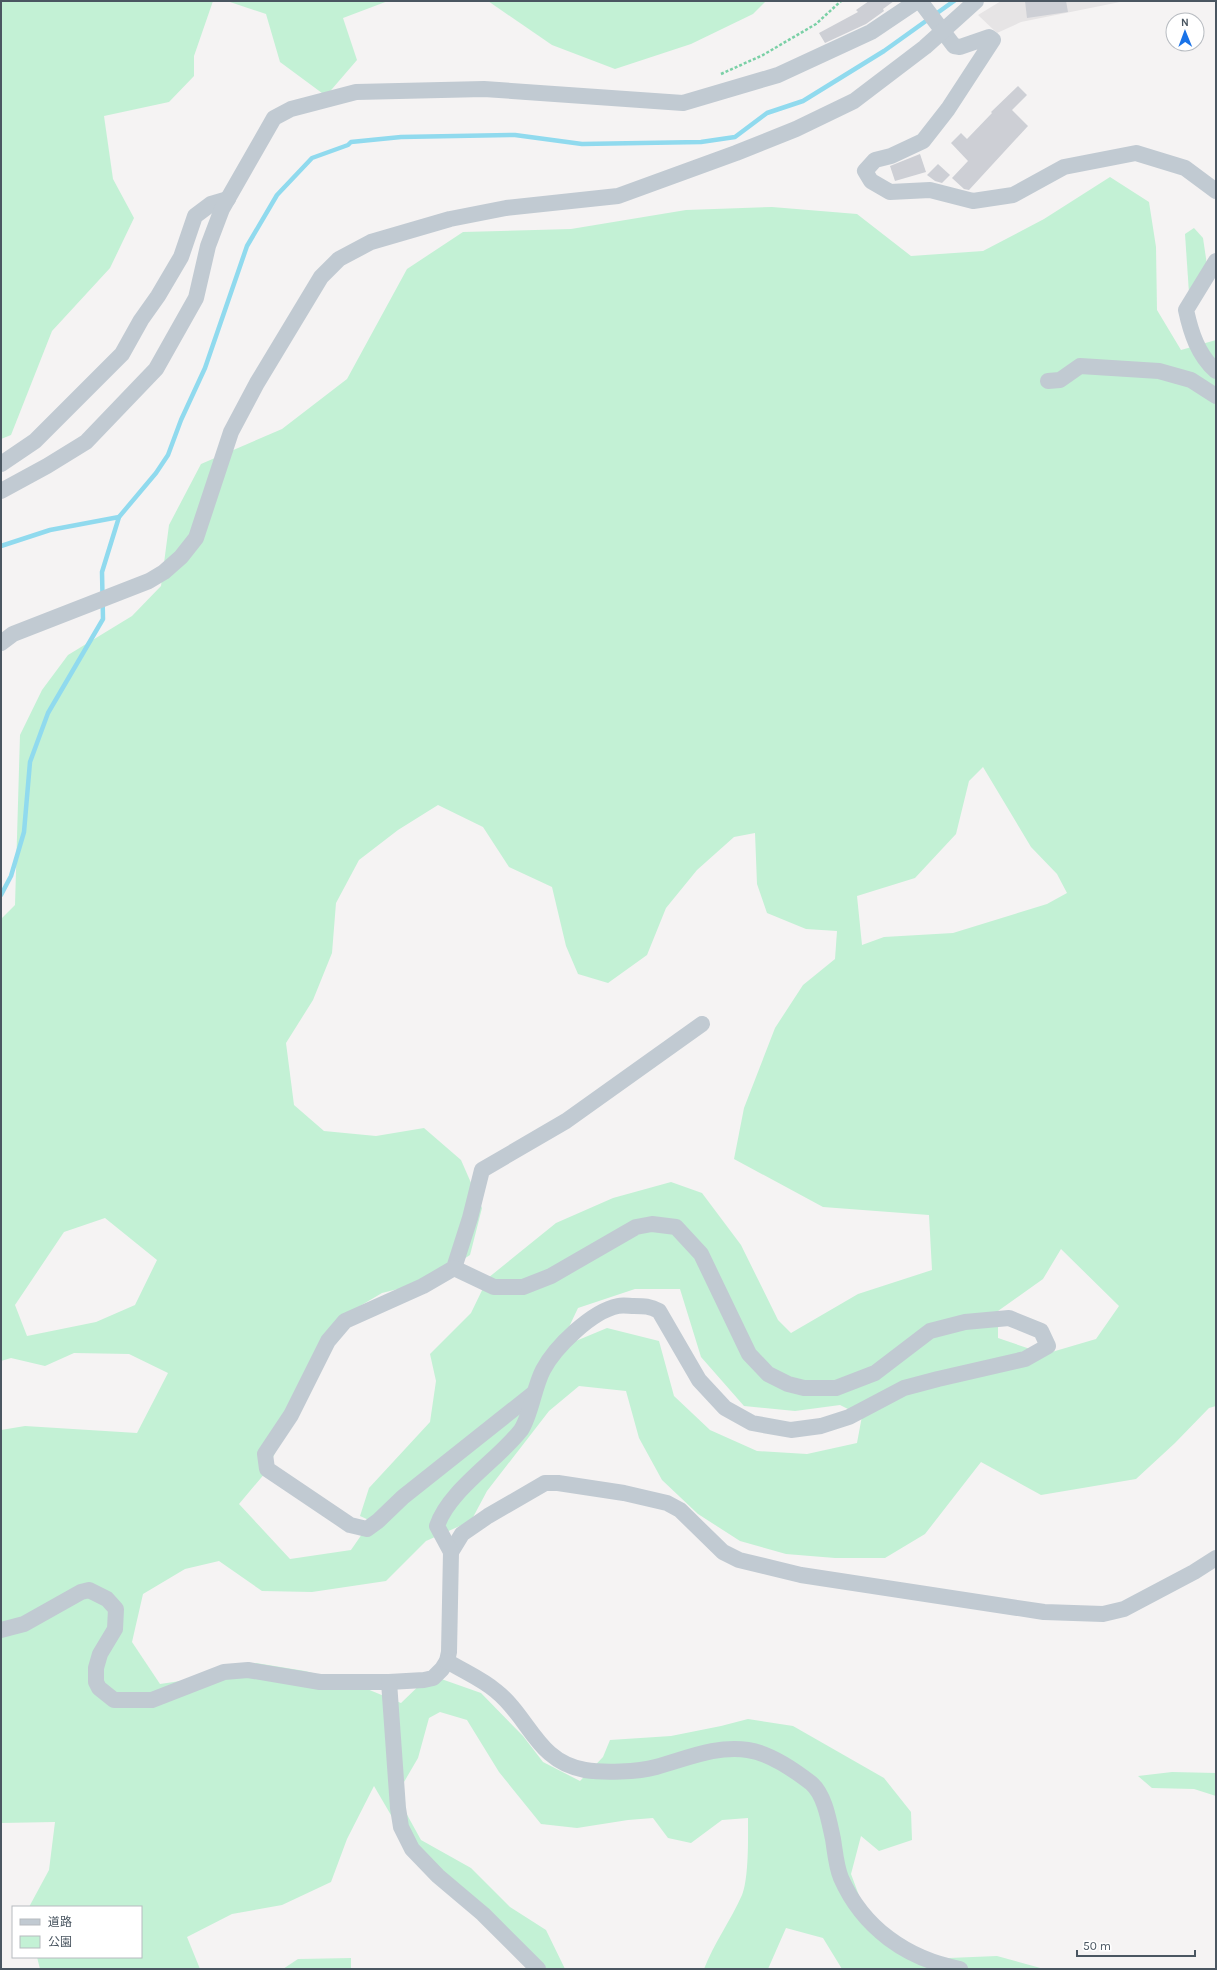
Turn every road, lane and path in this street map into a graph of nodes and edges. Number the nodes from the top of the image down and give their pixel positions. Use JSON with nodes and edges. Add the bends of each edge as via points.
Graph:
{"nodes":[{"id":1,"x":841,"y":1,"type":"edge"},
{"id":2,"x":919,"y":1,"type":"edge"},
{"id":3,"x":976,"y":1,"type":"edge"},
{"id":4,"x":942,"y":30,"type":"junction"},
{"id":5,"x":716,"y":76,"type":"dead end"},
{"id":6,"x":1216,"y":191,"type":"edge"},
{"id":7,"x":228,"y":199,"type":"junction"},
{"id":8,"x":1216,"y":261,"type":"edge"},
{"id":9,"x":1216,"y":371,"type":"edge"},
{"id":10,"x":1048,"y":381,"type":"dead end"},
{"id":11,"x":1216,"y":396,"type":"edge"},
{"id":12,"x":1,"y":464,"type":"edge"},
{"id":13,"x":1,"y":491,"type":"edge"},
{"id":14,"x":1,"y":642,"type":"edge"},
{"id":15,"x":702,"y":1024,"type":"dead end"},
{"id":16,"x":454,"y":1268,"type":"junction"},
{"id":17,"x":536,"y":1392,"type":"junction"},
{"id":18,"x":451,"y":1552,"type":"junction"},
{"id":19,"x":1216,"y":1558,"type":"edge"},
{"id":20,"x":1,"y":1630,"type":"edge"},
{"id":21,"x":447,"y":1661,"type":"junction"},
{"id":22,"x":389,"y":1682,"type":"junction"},
{"id":23,"x":538,"y":1969,"type":"edge"},
{"id":24,"x":960,"y":1969,"type":"edge"}],
"edges":[{"from":1,"to":5,"type":"path","via":[[816,24],[763,55]]},
{"from":2,"to":4,"type":"street"},
{"from":2,"to":7,"type":"street","via":[[871,32],[778,76],[683,102],[477,90],[356,92],[291,109],[274,118]]},
{"from":3,"to":4,"type":"street"},
{"from":4,"to":6,"type":"street","via":[[954,46],[960,47],[989,37],[993,40],[948,109],[923,141],[891,156],[874,160],[865,171],[870,181],[890,192],[930,190],[973,201],[1013,195],[1064,167],[1136,153],[1185,168]]},
{"from":4,"to":14,"type":"street","via":[[925,47],[854,101],[796,129],[736,153],[618,196],[506,208],[450,219],[371,242],[338,259],[321,277],[257,383],[231,432],[196,538],[181,557],[149,581],[65,612],[13,634]]},
{"from":7,"to":12,"type":"street","via":[[211,204],[195,216],[181,257],[122,354],[35,441]]},
{"from":7,"to":13,"type":"street","via":[[208,246],[196,298],[156,369],[86,442]]},
{"from":8,"to":9,"type":"street","via":[[1186,310],[1191,334],[1208,364]]},
{"from":10,"to":11,"type":"street","via":[[1060,380],[1080,366],[1159,371],[1191,380]]},
{"from":15,"to":16,"type":"street","via":[[566,1121],[482,1170]]},
{"from":16,"to":17,"type":"street","via":[[423,1286],[345,1321],[328,1341],[291,1415],[266,1454],[267,1469],[350,1525],[367,1529],[403,1497]]},
{"from":16,"to":17,"type":"street","via":[[494,1288],[523,1287],[551,1276],[636,1227],[652,1224],[676,1227],[701,1254],[749,1354],[768,1374],[788,1384],[804,1388],[836,1388],[875,1373],[930,1332],[965,1322],[1009,1318],[1041,1331],[1048,1346],[1025,1359],[904,1388],[849,1417],[828,1424],[791,1430],[752,1423],[724,1408],[699,1380],[659,1311],[651,1306],[618,1306],[596,1316],[577,1329],[542,1371]]},
{"from":17,"to":18,"type":"street","via":[[521,1429],[455,1498],[440,1518],[437,1526]]},
{"from":18,"to":19,"type":"street","via":[[462,1534],[488,1516],[545,1483],[558,1483],[624,1493],[667,1503],[680,1510],[723,1552],[739,1560],[801,1575],[1044,1612],[1103,1614],[1124,1609]]},
{"from":18,"to":21,"type":"street"},
{"from":20,"to":22,"type":"street","via":[[24,1624],[81,1592],[89,1590],[107,1599],[116,1609],[116,1620],[114,1629],[100,1654],[96,1682],[101,1690],[114,1700],[152,1700],[224,1672],[248,1670],[320,1682]]},
{"from":21,"to":22,"type":"street","via":[[433,1678]]},
{"from":21,"to":24,"type":"street","via":[[496,1691],[558,1762],[585,1770],[640,1770],[710,1750],[748,1750],[776,1760],[812,1784],[826,1808],[841,1877],[853,1901],[869,1923],[904,1950],[929,1962]]},
{"from":22,"to":23,"type":"street","via":[[398,1808],[401,1827],[412,1849]]}]}
